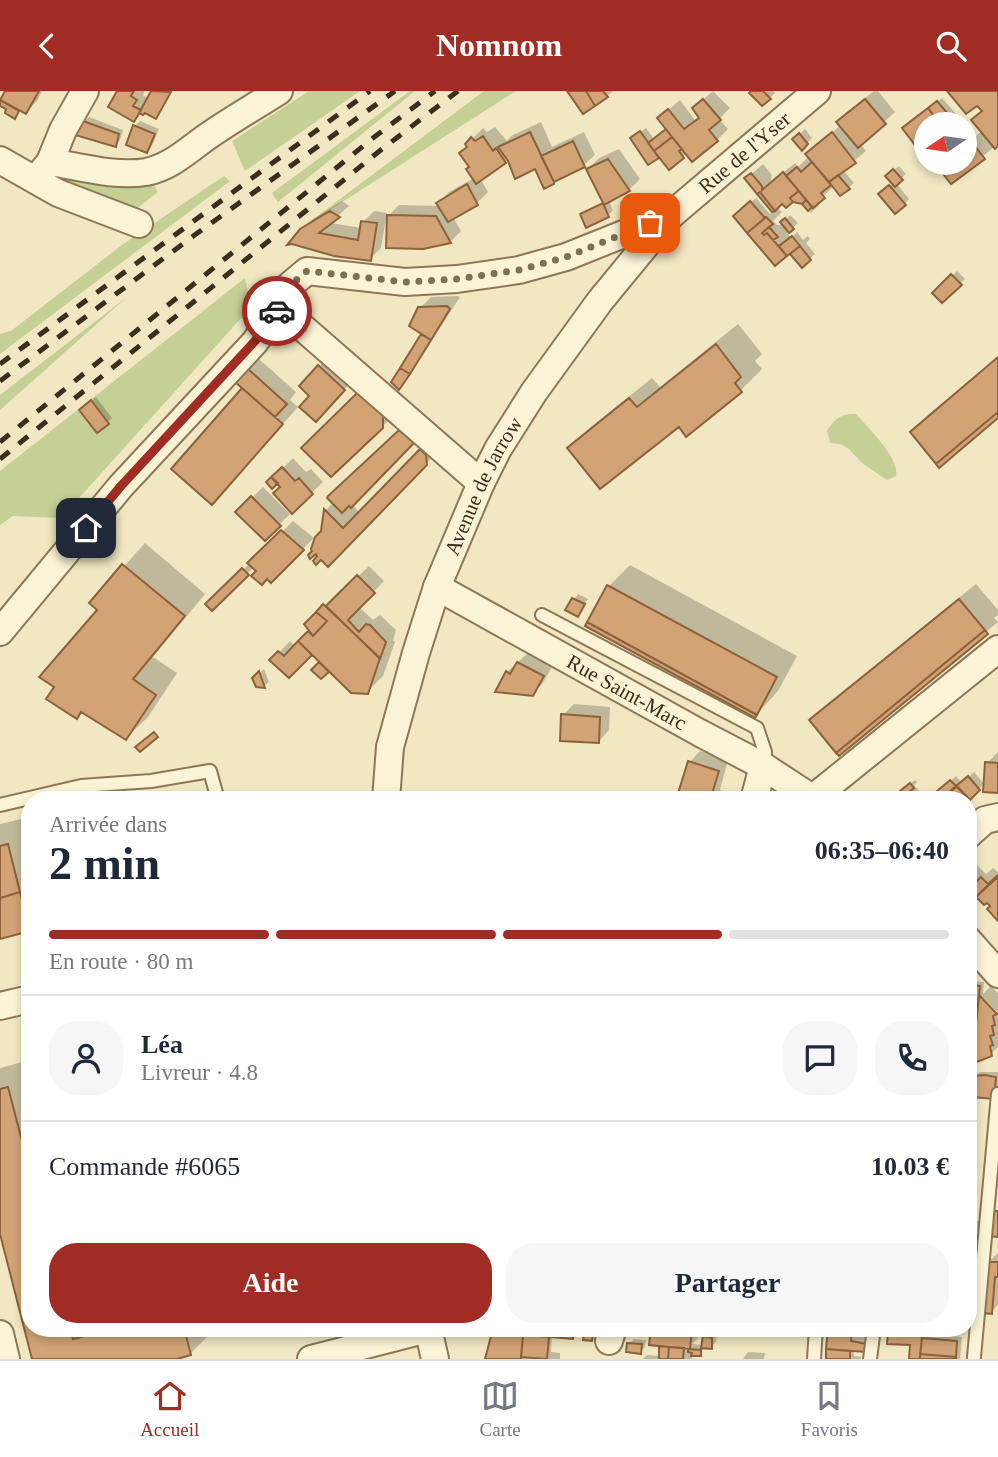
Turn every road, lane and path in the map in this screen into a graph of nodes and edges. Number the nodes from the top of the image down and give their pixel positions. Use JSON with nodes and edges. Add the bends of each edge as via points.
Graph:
{"nodes":[{"id":1,"x":85,"y":91,"type":"edge"},
{"id":2,"x":279,"y":91,"type":"edge"},
{"id":3,"x":817,"y":91,"type":"edge"},
{"id":4,"x":0,"y":160,"type":"edge"},
{"id":5,"x":43,"y":171,"type":"junction"},
{"id":6,"x":671,"y":215,"type":"junction"},
{"id":7,"x":139,"y":224,"type":"dead end"},
{"id":8,"x":279,"y":307,"type":"junction"},
{"id":9,"x":481,"y":483,"type":"junction"},
{"id":10,"x":437,"y":587,"type":"junction"},
{"id":11,"x":542,"y":615,"type":"dead end"},
{"id":12,"x":0,"y":632,"type":"edge"},
{"id":13,"x":998,"y":649,"type":"edge"},
{"id":14,"x":763,"y":766,"type":"junction"},
{"id":15,"x":58,"y":791,"type":"edge"},
{"id":16,"x":216,"y":791,"type":"edge"},
{"id":17,"x":387,"y":791,"type":"edge"},
{"id":18,"x":756,"y":791,"type":"edge"},
{"id":19,"x":802,"y":791,"type":"edge"},
{"id":20,"x":824,"y":791,"type":"edge"},
{"id":21,"x":21,"y":799,"type":"edge"},
{"id":22,"x":0,"y":804,"type":"edge"},
{"id":23,"x":998,"y":817,"type":"edge"},
{"id":24,"x":977,"y":827,"type":"edge"},
{"id":25,"x":977,"y":950,"type":"edge"},
{"id":26,"x":998,"y":974,"type":"edge"},
{"id":27,"x":21,"y":1001,"type":"edge"},
{"id":28,"x":0,"y":1006,"type":"edge"},
{"id":29,"x":998,"y":1094,"type":"edge"},
{"id":30,"x":977,"y":1324,"type":"edge"},
{"id":31,"x":0,"y":1334,"type":"edge"},
{"id":32,"x":394,"y":1337,"type":"edge"},
{"id":33,"x":430,"y":1337,"type":"edge"},
{"id":34,"x":815,"y":1337,"type":"edge"},
{"id":35,"x":873,"y":1337,"type":"edge"},
{"id":36,"x":976,"y":1337,"type":"edge"},
{"id":37,"x":974,"y":1357,"type":"dead end"},
{"id":38,"x":6,"y":1359,"type":"edge"},
{"id":39,"x":311,"y":1359,"type":"edge"},
{"id":40,"x":435,"y":1359,"type":"edge"},
{"id":41,"x":814,"y":1359,"type":"edge"},
{"id":42,"x":870,"y":1359,"type":"edge"}],
"edges":[{"from":1,"to":5,"type":"street"},
{"from":2,"to":5,"type":"street","via":[[158,169],[134,173]]},
{"from":3,"to":6,"type":"street","name":"Rue de l'Yser"},
{"from":4,"to":5,"type":"street"},
{"from":5,"to":7,"type":"street","via":[[73,199]]},
{"from":6,"to":8,"type":"street","name":"Rue de l'Yser","via":[[566,257],[507,272],[405,282],[307,271],[288,287]]},
{"from":6,"to":9,"type":"street","name":"Avenue de Jarrow","via":[[600,301],[534,392]]},
{"from":8,"to":9,"type":"street"},
{"from":8,"to":12,"type":"street","via":[[255,341],[121,486]]},
{"from":9,"to":10,"type":"street","name":"Avenue de Jarrow"},
{"from":10,"to":14,"type":"street","name":"Rue Saint-Marc"},
{"from":10,"to":17,"type":"street","name":"Avenue de Jarrow","via":[[390,747]]},
{"from":11,"to":14,"type":"lane","via":[[757,728],[765,752]]},
{"from":13,"to":20,"type":"street"},
{"from":14,"to":18,"type":"street"},
{"from":14,"to":19,"type":"street","name":"Rue Saint-Marc"},
{"from":15,"to":16,"type":"lane","via":[[210,771]]},
{"from":21,"to":22,"type":"lane"},
{"from":23,"to":24,"type":"street"},
{"from":25,"to":26,"type":"street"},
{"from":27,"to":28,"type":"street"},
{"from":29,"to":30,"type":"lane"},
{"from":31,"to":38,"type":"street"},
{"from":32,"to":39,"type":"street"},
{"from":33,"to":40,"type":"street"},
{"from":34,"to":41,"type":"lane"},
{"from":35,"to":42,"type":"lane"},
{"from":36,"to":37,"type":"lane"}]}
